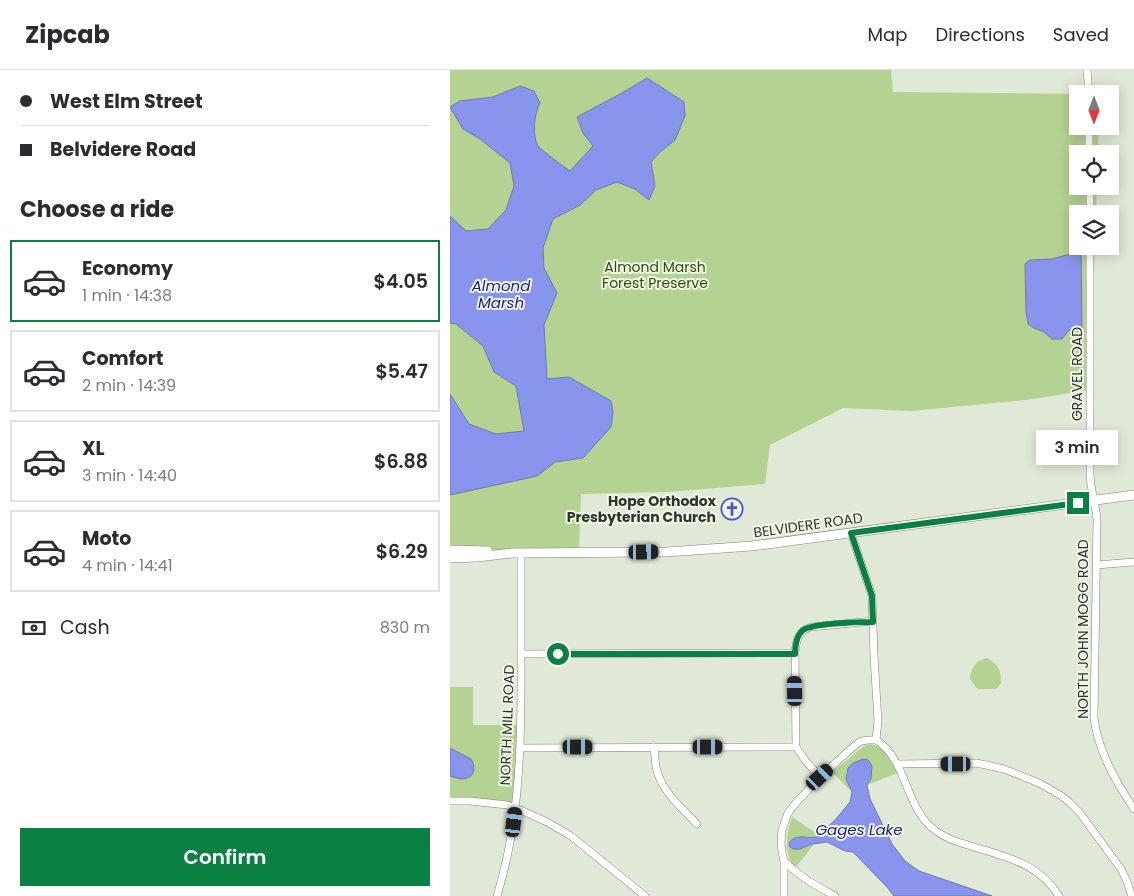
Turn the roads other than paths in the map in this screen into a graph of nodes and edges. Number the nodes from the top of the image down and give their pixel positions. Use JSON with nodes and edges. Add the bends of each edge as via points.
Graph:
{"nodes":[{"id":1,"x":1087,"y":70,"type":"edge"},
{"id":2,"x":1088,"y":85,"type":"edge"},
{"id":3,"x":1090,"y":255,"type":"edge"},
{"id":4,"x":1134,"y":495,"type":"edge"},
{"id":5,"x":1094,"y":500,"type":"junction"},
{"id":6,"x":851,"y":533,"type":"junction"},
{"id":7,"x":450,"y":550,"type":"edge"},
{"id":8,"x":517,"y":553,"type":"junction"},
{"id":9,"x":450,"y":558,"type":"edge"},
{"id":10,"x":1134,"y":562,"type":"edge"},
{"id":11,"x":1096,"y":565,"type":"junction"},
{"id":12,"x":873,"y":622,"type":"junction"},
{"id":13,"x":521,"y":654,"type":"junction"},
{"id":14,"x":795,"y":654,"type":"junction"},
{"id":15,"x":876,"y":740,"type":"junction"},
{"id":16,"x":654,"y":747,"type":"junction"},
{"id":17,"x":796,"y":747,"type":"junction"},
{"id":18,"x":520,"y":748,"type":"junction"},
{"id":19,"x":898,"y":764,"type":"junction"},
{"id":20,"x":820,"y":777,"type":"junction"},
{"id":21,"x":450,"y":801,"type":"edge"},
{"id":22,"x":516,"y":808,"type":"junction"},
{"id":23,"x":1134,"y":809,"type":"edge"},
{"id":24,"x":698,"y":824,"type":"dead end"},
{"id":25,"x":784,"y":861,"type":"junction"},
{"id":26,"x":497,"y":896,"type":"edge"},
{"id":27,"x":645,"y":896,"type":"edge"},
{"id":28,"x":784,"y":896,"type":"edge"},
{"id":29,"x":835,"y":896,"type":"edge"},
{"id":30,"x":1059,"y":896,"type":"edge"},
{"id":31,"x":1132,"y":896,"type":"edge"}],
"edges":[{"from":1,"to":2,"type":"street"},
{"from":3,"to":5,"type":"street","name":"GRAVEL ROAD","via":[[1090,473]]},
{"from":4,"to":5,"type":"main road","name":"BELVIDERE ROAD"},
{"from":5,"to":6,"type":"main road","name":"BELVIDERE ROAD"},
{"from":5,"to":11,"type":"street","name":"NORTH JOHN MOGG ROAD"},
{"from":6,"to":8,"type":"main road","name":"BELVIDERE ROAD","via":[[666,552]]},
{"from":6,"to":12,"type":"street","via":[[872,596]]},
{"from":7,"to":8,"type":"main road","name":"BELVIDERE ROAD"},
{"from":8,"to":9,"type":"main road","name":"BELVIDERE ROAD"},
{"from":8,"to":13,"type":"street","name":"NORTH MILL ROAD"},
{"from":10,"to":11,"type":"street"},
{"from":11,"to":23,"type":"street","name":"NORTH JOHN MOGG ROAD","via":[[1095,728],[1107,762]]},
{"from":12,"to":14,"type":"street","via":[[804,629],[797,640]]},
{"from":12,"to":15,"type":"street"},
{"from":13,"to":14,"type":"street"},
{"from":13,"to":18,"type":"street","name":"NORTH MILL ROAD"},
{"from":14,"to":17,"type":"street"},
{"from":15,"to":19,"type":"street"},
{"from":15,"to":20,"type":"street","via":[[861,741]]},
{"from":16,"to":17,"type":"street"},
{"from":16,"to":18,"type":"street"},
{"from":16,"to":24,"type":"street","via":[[661,782],[668,794]]},
{"from":17,"to":20,"type":"street"},
{"from":18,"to":22,"type":"street","name":"NORTH MILL ROAD"},
{"from":19,"to":30,"type":"street","via":[[915,806],[935,830],[955,841],[1031,867]]},
{"from":19,"to":31,"type":"street","via":[[976,763],[1004,769],[1049,788],[1080,813],[1121,869]]},
{"from":20,"to":25,"type":"street","via":[[785,820],[781,842]]},
{"from":21,"to":22,"type":"street"},
{"from":22,"to":26,"type":"street","name":"NORTH MILL ROAD"},
{"from":22,"to":27,"type":"street","via":[[571,836]]},
{"from":25,"to":28,"type":"street"},
{"from":25,"to":29,"type":"street","via":[[810,883]]}]}
